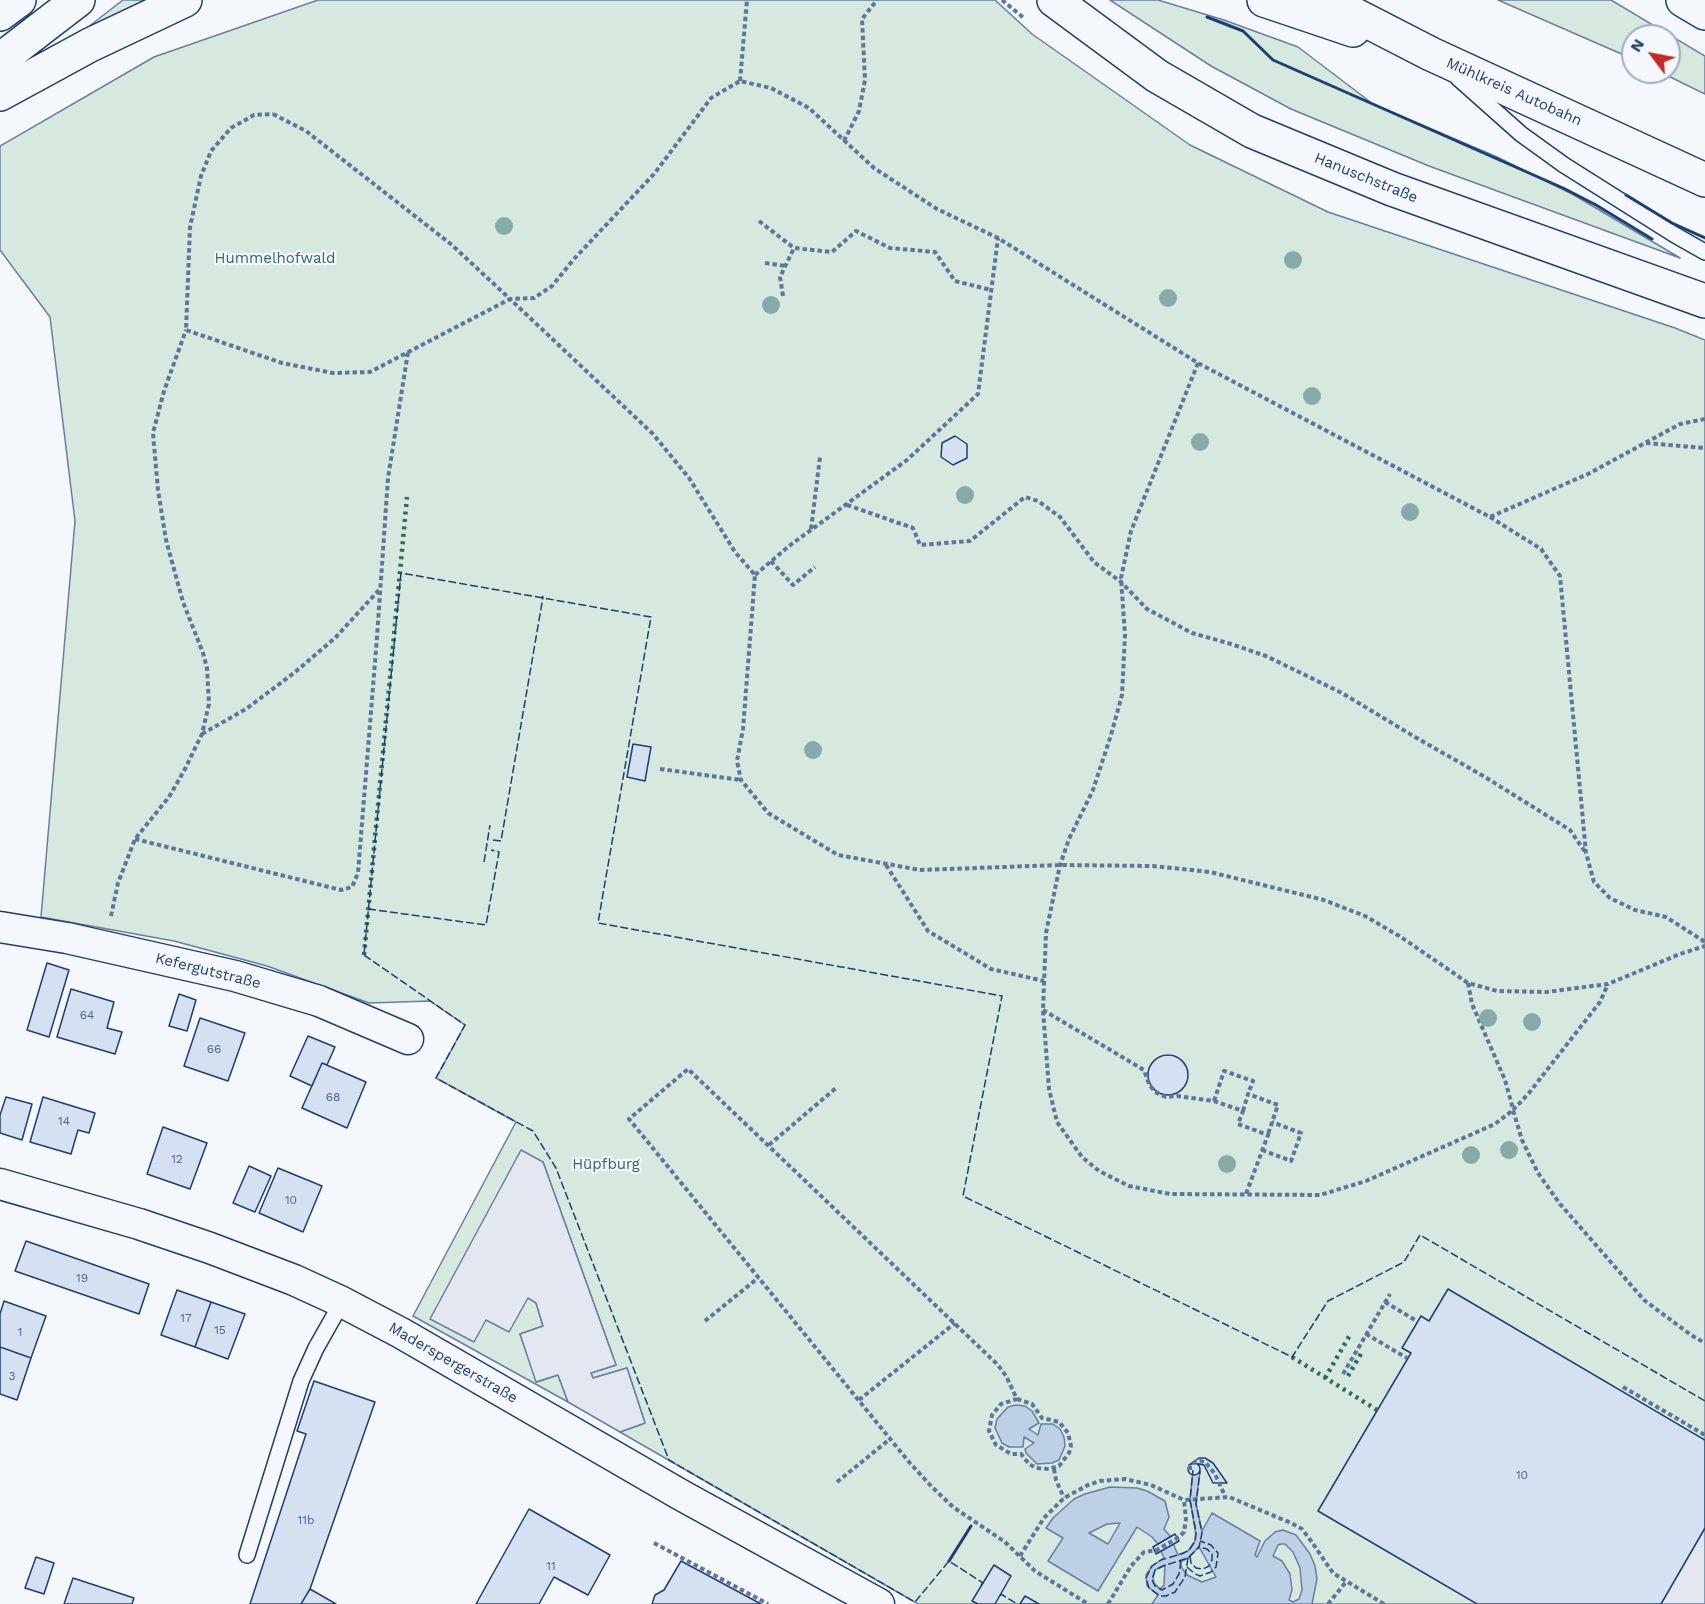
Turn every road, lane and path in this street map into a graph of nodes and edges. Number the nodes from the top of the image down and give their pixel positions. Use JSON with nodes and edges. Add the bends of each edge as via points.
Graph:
{"nodes":[{"id":1,"x":19,"y":0,"type":"edge"},
{"id":2,"x":78,"y":0,"type":"edge"},
{"id":3,"x":185,"y":0,"type":"edge"},
{"id":4,"x":747,"y":0,"type":"edge"},
{"id":5,"x":877,"y":0,"type":"edge"},
{"id":6,"x":1054,"y":0,"type":"edge"},
{"id":7,"x":1264,"y":0,"type":"edge"},
{"id":8,"x":1326,"y":0,"type":"edge"},
{"id":9,"x":1683,"y":0,"type":"edge"},
{"id":10,"x":1705,"y":13,"type":"edge"},
{"id":11,"x":0,"y":14,"type":"edge"},
{"id":12,"x":1431,"y":54,"type":"junction"},
{"id":13,"x":0,"y":60,"type":"edge"},
{"id":14,"x":740,"y":81,"type":"junction"},
{"id":15,"x":0,"y":94,"type":"edge"},
{"id":16,"x":844,"y":141,"type":"junction"},
{"id":17,"x":1705,"y":180,"type":"edge"},
{"id":18,"x":759,"y":221,"type":"dead end"},
{"id":19,"x":998,"y":238,"type":"junction"},
{"id":20,"x":794,"y":248,"type":"junction"},
{"id":21,"x":1705,"y":252,"type":"edge"},
{"id":22,"x":765,"y":263,"type":"dead end"},
{"id":23,"x":786,"y":266,"type":"junction"},
{"id":24,"x":991,"y":290,"type":"junction"},
{"id":25,"x":783,"y":296,"type":"dead end"},
{"id":26,"x":510,"y":299,"type":"junction"},
{"id":27,"x":1705,"y":301,"type":"edge"},
{"id":28,"x":186,"y":330,"type":"junction"},
{"id":29,"x":408,"y":352,"type":"junction"},
{"id":30,"x":1198,"y":363,"type":"junction"},
{"id":31,"x":1705,"y":419,"type":"edge"},
{"id":32,"x":1645,"y":443,"type":"junction"},
{"id":33,"x":1705,"y":448,"type":"edge"},
{"id":34,"x":820,"y":457,"type":"dead end"},
{"id":35,"x":847,"y":505,"type":"junction"},
{"id":36,"x":1490,"y":517,"type":"junction"},
{"id":37,"x":811,"y":530,"type":"junction"},
{"id":38,"x":771,"y":561,"type":"junction"},
{"id":39,"x":815,"y":567,"type":"dead end"},
{"id":40,"x":754,"y":575,"type":"junction"},
{"id":41,"x":1121,"y":582,"type":"junction"},
{"id":42,"x":380,"y":590,"type":"junction"},
{"id":43,"x":202,"y":734,"type":"junction"},
{"id":44,"x":660,"y":769,"type":"dead end"},
{"id":45,"x":741,"y":780,"type":"junction"},
{"id":46,"x":135,"y":839,"type":"junction"},
{"id":47,"x":1586,"y":853,"type":"junction"},
{"id":48,"x":885,"y":863,"type":"junction"},
{"id":49,"x":1060,"y":865,"type":"junction"},
{"id":50,"x":0,"y":927,"type":"edge"},
{"id":51,"x":1705,"y":944,"type":"edge"},
{"id":52,"x":104,"y":946,"type":"junction"},
{"id":53,"x":1044,"y":981,"type":"junction"},
{"id":54,"x":1468,"y":983,"type":"junction"},
{"id":55,"x":1608,"y":984,"type":"junction"},
{"id":56,"x":1043,"y":1010,"type":"junction"},
{"id":57,"x":408,"y":1039,"type":"dead end"},
{"id":58,"x":836,"y":1088,"type":"dead end"},
{"id":59,"x":1248,"y":1094,"type":"junction"},
{"id":60,"x":1214,"y":1101,"type":"junction"},
{"id":61,"x":1513,"y":1110,"type":"junction"},
{"id":62,"x":1243,"y":1111,"type":"junction"},
{"id":63,"x":1272,"y":1122,"type":"junction"},
{"id":64,"x":1268,"y":1135,"type":"junction"},
{"id":65,"x":769,"y":1145,"type":"junction"},
{"id":66,"x":1262,"y":1150,"type":"junction"},
{"id":67,"x":0,"y":1184,"type":"edge"},
{"id":68,"x":1246,"y":1194,"type":"junction"},
{"id":69,"x":758,"y":1278,"type":"junction"},
{"id":70,"x":1390,"y":1294,"type":"dead end"},
{"id":71,"x":342,"y":1302,"type":"junction"},
{"id":72,"x":1385,"y":1302,"type":"junction"},
{"id":73,"x":1415,"y":1320,"type":"dead end"},
{"id":74,"x":705,"y":1321,"type":"dead end"},
{"id":75,"x":956,"y":1323,"type":"junction"},
{"id":76,"x":1366,"y":1334,"type":"junction"},
{"id":77,"x":1705,"y":1342,"type":"edge"},
{"id":78,"x":1407,"y":1358,"type":"dead end"},
{"id":79,"x":1343,"y":1374,"type":"dead end"},
{"id":80,"x":1623,"y":1387,"type":"dead end"},
{"id":81,"x":1017,"y":1399,"type":"junction"},
{"id":82,"x":859,"y":1400,"type":"junction"},
{"id":83,"x":1705,"y":1435,"type":"edge"},
{"id":84,"x":890,"y":1438,"type":"junction"},
{"id":85,"x":1054,"y":1469,"type":"junction"},
{"id":86,"x":1190,"y":1470,"type":"dead end"},
{"id":87,"x":837,"y":1482,"type":"dead end"},
{"id":88,"x":1225,"y":1496,"type":"junction"},
{"id":89,"x":1064,"y":1498,"type":"junction"},
{"id":90,"x":1184,"y":1500,"type":"junction"},
{"id":91,"x":654,"y":1543,"type":"dead end"},
{"id":92,"x":247,"y":1555,"type":"dead end"},
{"id":93,"x":1020,"y":1556,"type":"junction"},
{"id":94,"x":1346,"y":1582,"type":"junction"},
{"id":95,"x":768,"y":1604,"type":"edge"},
{"id":96,"x":879,"y":1604,"type":"edge"},
{"id":97,"x":1088,"y":1604,"type":"edge"},
{"id":98,"x":1108,"y":1604,"type":"edge"},
{"id":99,"x":1328,"y":1604,"type":"edge"},
{"id":100,"x":1384,"y":1604,"type":"edge"}],
"edges":[{"from":1,"to":11,"type":"main road"},
{"from":2,"to":13,"type":"main road"},
{"from":3,"to":15,"type":"main road"},
{"from":4,"to":14,"type":"path"},
{"from":5,"to":16,"type":"path","via":[[862,19],[865,80],[859,111]]},
{"from":6,"to":27,"type":"main road","name":"Hanuschstraße","via":[[1157,76],[1252,130],[1392,189]]},
{"from":7,"to":12,"type":"main road"},
{"from":8,"to":12,"type":"main road","name":"Mühlkreis Autobahn"},
{"from":9,"to":10,"type":"main road"},
{"from":12,"to":17,"type":"main road","name":"Mühlkreis Autobahn"},
{"from":12,"to":21,"type":"lane","via":[[1564,165]]},
{"from":14,"to":16,"type":"path","via":[[771,88],[809,108]]},
{"from":14,"to":26,"type":"path","via":[[711,98],[654,174],[552,286],[534,298]]},
{"from":16,"to":19,"type":"path","via":[[874,168],[937,209]]},
{"from":18,"to":20,"type":"path"},
{"from":19,"to":24,"type":"path"},
{"from":19,"to":30,"type":"path"},
{"from":20,"to":23,"type":"path"},
{"from":20,"to":24,"type":"path","via":[[832,252],[856,231],[890,248],[935,252],[955,281]]},
{"from":22,"to":23,"type":"path"},
{"from":23,"to":25,"type":"path","via":[[780,277]]},
{"from":24,"to":35,"type":"path","via":[[978,394],[907,460]]},
{"from":26,"to":28,"type":"path","via":[[452,245],[306,131],[273,114],[254,115],[231,128],[211,151],[201,176],[190,227]]},
{"from":26,"to":29,"type":"path"},
{"from":26,"to":40,"type":"path","via":[[652,434],[689,477],[735,552]]},
{"from":28,"to":29,"type":"path","via":[[282,363],[333,374],[369,372]]},
{"from":28,"to":43,"type":"path","via":[[153,433],[166,540],[207,668],[209,704]]},
{"from":29,"to":42,"type":"path","via":[[388,478]]},
{"from":30,"to":36,"type":"path"},
{"from":30,"to":41,"type":"path","via":[[1131,531]]},
{"from":31,"to":32,"type":"path","via":[[1680,424]]},
{"from":32,"to":33,"type":"path"},
{"from":32,"to":36,"type":"path","via":[[1588,474]]},
{"from":34,"to":37,"type":"path"},
{"from":35,"to":37,"type":"path"},
{"from":35,"to":41,"type":"path","via":[[913,528],[920,545],[970,541],[1025,497],[1060,517],[1094,562]]},
{"from":36,"to":47,"type":"path","via":[[1541,549],[1560,576]]},
{"from":37,"to":38,"type":"path"},
{"from":38,"to":39,"type":"path","via":[[793,585]]},
{"from":38,"to":40,"type":"path"},
{"from":40,"to":45,"type":"path","via":[[743,729],[737,760]]},
{"from":41,"to":47,"type":"path","via":[[1147,609],[1172,624],[1266,656],[1309,676],[1485,777],[1570,830]]},
{"from":41,"to":49,"type":"path","via":[[1125,635],[1122,694],[1092,790]]},
{"from":42,"to":43,"type":"path","via":[[335,638],[294,673],[246,709]]},
{"from":42,"to":46,"type":"path","via":[[358,873],[352,887],[340,890]]},
{"from":43,"to":46,"type":"path","via":[[169,797]]},
{"from":44,"to":45,"type":"path"},
{"from":45,"to":48,"type":"path","via":[[768,813],[838,855]]},
{"from":46,"to":52,"type":"path","via":[[118,884]]},
{"from":47,"to":51,"type":"path","via":[[1594,882],[1610,898],[1666,917]]},
{"from":48,"to":49,"type":"path","via":[[920,870]]},
{"from":48,"to":53,"type":"path","via":[[928,931],[991,969]]},
{"from":49,"to":53,"type":"path","via":[[1046,933]]},
{"from":49,"to":54,"type":"path","via":[[1153,866],[1210,872],[1324,900],[1365,916]]},
{"from":50,"to":52,"type":"street","name":"Kefergutstraße"},
{"from":51,"to":55,"type":"path"},
{"from":52,"to":57,"type":"street","name":"Kefergutstraße","via":[[235,976],[320,1001]]},
{"from":53,"to":56,"type":"path"},
{"from":54,"to":55,"type":"path","via":[[1497,991],[1546,992]]},
{"from":54,"to":61,"type":"path","via":[[1472,1004]]},
{"from":55,"to":61,"type":"path","via":[[1600,1002]]},
{"from":56,"to":60,"type":"path","via":[[1144,1070],[1155,1092],[1166,1097]]},
{"from":56,"to":68,"type":"path","via":[[1049,1089],[1057,1122],[1082,1157],[1129,1186],[1170,1194]]},
{"from":58,"to":65,"type":"path"},
{"from":59,"to":60,"type":"path","via":[[1253,1081],[1224,1071]]},
{"from":59,"to":62,"type":"path"},
{"from":59,"to":63,"type":"path","via":[[1278,1105]]},
{"from":60,"to":62,"type":"path"},
{"from":61,"to":68,"type":"path","via":[[1495,1124],[1366,1181],[1320,1195]]},
{"from":61,"to":77,"type":"path","via":[[1538,1173],[1560,1204],[1644,1300]]},
{"from":62,"to":64,"type":"path","via":[[1238,1124]]},
{"from":63,"to":64,"type":"path"},
{"from":63,"to":66,"type":"path","via":[[1301,1133],[1291,1161]]},
{"from":64,"to":66,"type":"path"},
{"from":65,"to":69,"type":"path","via":[[688,1069],[629,1119]]},
{"from":65,"to":75,"type":"path"},
{"from":66,"to":68,"type":"path"},
{"from":67,"to":71,"type":"street","name":"Maderspergerstraße","via":[[210,1248]]},
{"from":69,"to":74,"type":"path"},
{"from":69,"to":82,"type":"path"},
{"from":70,"to":72,"type":"path"},
{"from":71,"to":92,"type":"lane","via":[[301,1381]]},
{"from":71,"to":96,"type":"street","name":"Maderspergerstraße"},
{"from":72,"to":73,"type":"path"},
{"from":72,"to":76,"type":"path"},
{"from":75,"to":81,"type":"path","via":[[998,1365]]},
{"from":75,"to":82,"type":"path"},
{"from":76,"to":78,"type":"path"},
{"from":76,"to":79,"type":"path"},
{"from":80,"to":83,"type":"path"},
{"from":81,"to":85,"type":"path","via":[[1032,1404],[1042,1418],[1059,1422],[1068,1433],[1069,1453]]},
{"from":81,"to":85,"type":"path","via":[[1001,1404],[992,1414],[992,1438],[1004,1451],[1021,1454],[1036,1468]]},
{"from":82,"to":84,"type":"path"},
{"from":84,"to":87,"type":"path"},
{"from":84,"to":93,"type":"path","via":[[952,1507]]},
{"from":85,"to":89,"type":"path"},
{"from":86,"to":88,"type":"path","via":[[1195,1462],[1206,1462]]},
{"from":88,"to":90,"type":"path"},
{"from":88,"to":94,"type":"path","via":[[1302,1529],[1333,1573]]},
{"from":89,"to":90,"type":"path","via":[[1094,1483],[1125,1479],[1151,1485]]},
{"from":89,"to":93,"type":"path","via":[[1044,1518]]},
{"from":90,"to":98,"type":"path","via":[[1184,1532],[1153,1551],[1144,1552]]},
{"from":91,"to":95,"type":"path"},
{"from":93,"to":97,"type":"path","via":[[1044,1578]]},
{"from":94,"to":99,"type":"path"},
{"from":94,"to":100,"type":"path"}]}
